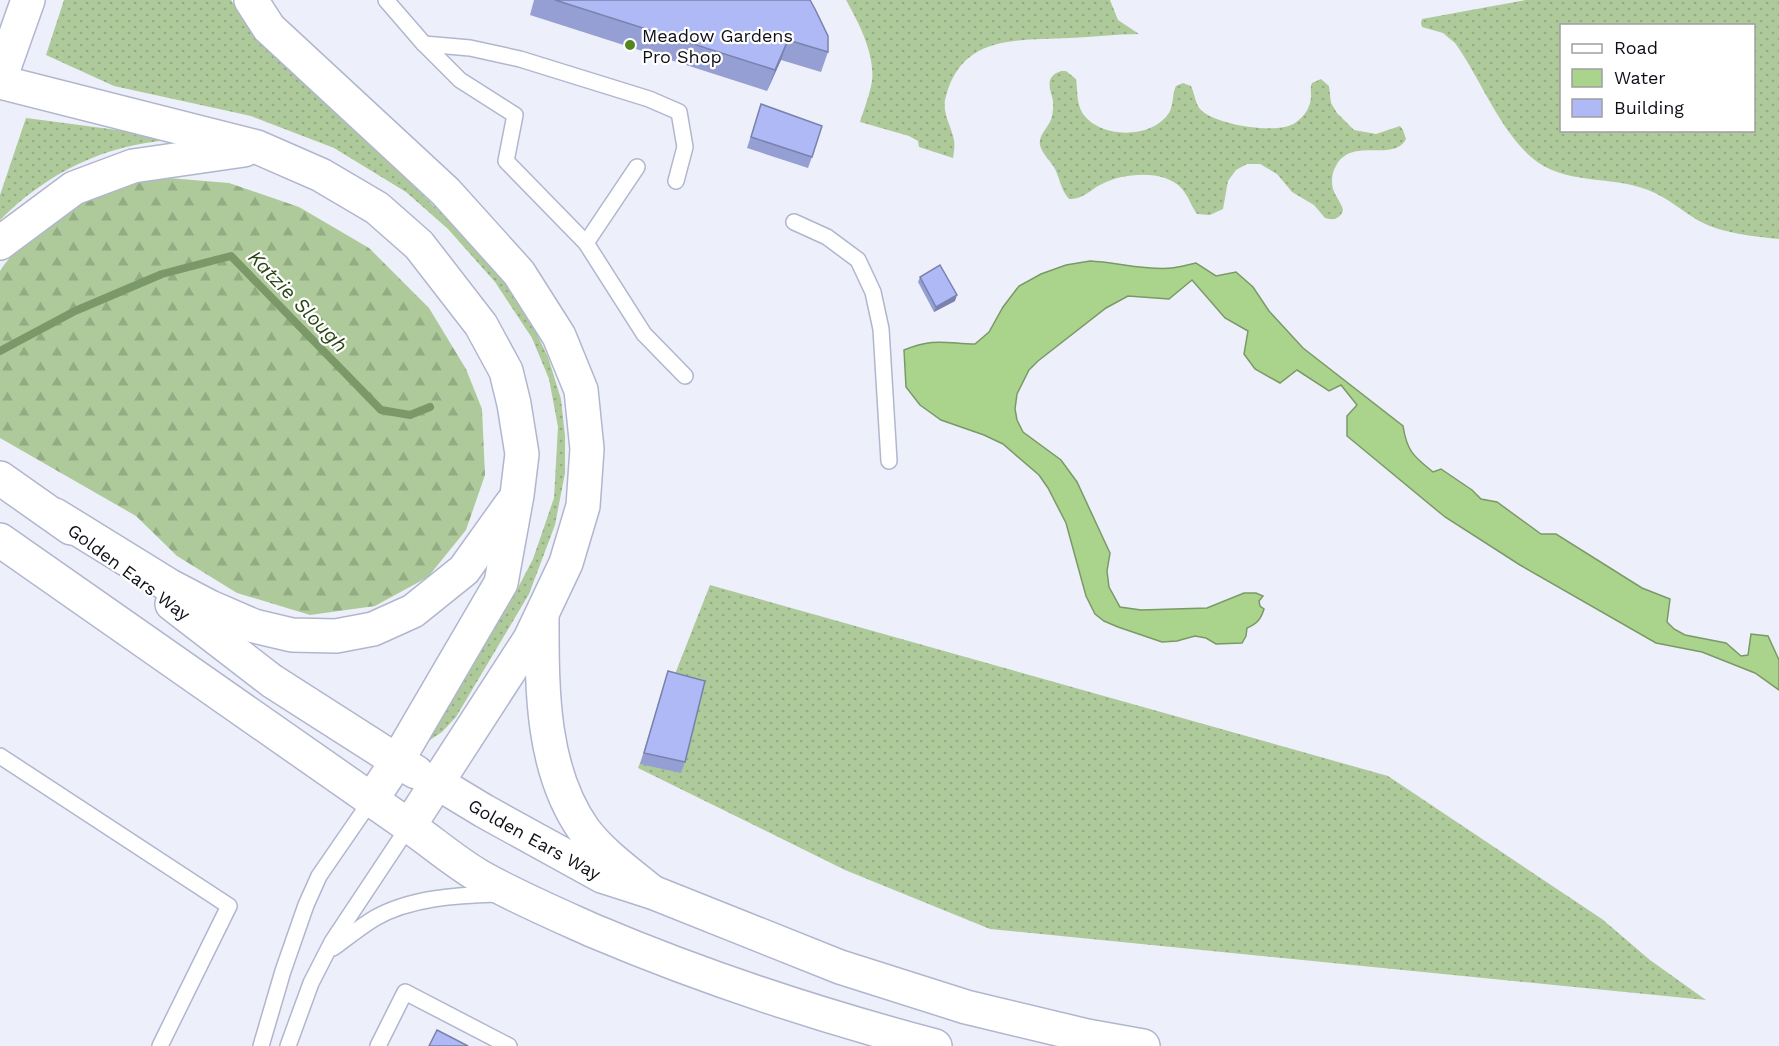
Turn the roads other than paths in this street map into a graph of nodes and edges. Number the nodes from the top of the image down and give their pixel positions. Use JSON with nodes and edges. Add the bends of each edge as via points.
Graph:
{"nodes":[{"id":1,"x":28,"y":0,"type":"edge"},
{"id":2,"x":251,"y":0,"type":"edge"},
{"id":3,"x":386,"y":0,"type":"edge"},
{"id":4,"x":424,"y":44,"type":"junction"},
{"id":5,"x":0,"y":80,"type":"edge"},
{"id":6,"x":257,"y":147,"type":"junction"},
{"id":7,"x":637,"y":167,"type":"dead end"},
{"id":8,"x":676,"y":181,"type":"dead end"},
{"id":9,"x":794,"y":222,"type":"dead end"},
{"id":10,"x":0,"y":243,"type":"edge"},
{"id":11,"x":586,"y":243,"type":"junction"},
{"id":12,"x":685,"y":376,"type":"dead end"},
{"id":13,"x":889,"y":461,"type":"dead end"},
{"id":14,"x":0,"y":478,"type":"edge"},
{"id":15,"x":517,"y":495,"type":"junction"},
{"id":16,"x":55,"y":515,"type":"junction"},
{"id":17,"x":0,"y":540,"type":"edge"},
{"id":18,"x":542,"y":615,"type":"junction"},
{"id":19,"x":0,"y":756,"type":"edge"},
{"id":20,"x":397,"y":761,"type":"junction"},
{"id":21,"x":436,"y":782,"type":"junction"},
{"id":22,"x":372,"y":799,"type":"junction"},
{"id":23,"x":409,"y":826,"type":"junction"},
{"id":24,"x":652,"y":892,"type":"junction"},
{"id":25,"x":513,"y":893,"type":"junction"},
{"id":26,"x":326,"y":954,"type":"junction"},
{"id":27,"x":160,"y":1046,"type":"edge"},
{"id":28,"x":261,"y":1046,"type":"edge"},
{"id":29,"x":288,"y":1046,"type":"edge"},
{"id":30,"x":378,"y":1046,"type":"edge"},
{"id":31,"x":509,"y":1046,"type":"edge"},
{"id":32,"x":934,"y":1046,"type":"edge"},
{"id":33,"x":1143,"y":1046,"type":"edge"}],
"edges":[{"from":1,"to":5,"type":"main road"},
{"from":2,"to":18,"type":"main road","via":[[269,28],[446,192],[519,273],[559,336],[581,390],[587,449],[583,506],[566,563]]},
{"from":3,"to":4,"type":"lane"},
{"from":4,"to":8,"type":"lane","via":[[470,48],[520,59],[679,112],[685,147]]},
{"from":4,"to":11,"type":"lane","via":[[460,80],[515,115],[506,161]]},
{"from":5,"to":6,"type":"main road"},
{"from":6,"to":10,"type":"main road","via":[[133,166],[74,188]]},
{"from":6,"to":15,"type":"main road","via":[[321,176],[377,208],[419,245],[481,325],[506,371],[514,404],[522,454]]},
{"from":7,"to":11,"type":"lane"},
{"from":9,"to":13,"type":"lane","via":[[827,237],[858,260],[873,292],[881,329]]},
{"from":11,"to":12,"type":"lane","via":[[644,334]]},
{"from":14,"to":16,"type":"main road","name":"Golden Ears Way"},
{"from":15,"to":16,"type":"main road","via":[[464,570],[413,611],[374,629],[336,636],[292,635],[245,622],[170,586]]},
{"from":15,"to":20,"type":"main road","via":[[501,583]]},
{"from":16,"to":20,"type":"main road","name":"Golden Ears Way","via":[[272,681]]},
{"from":17,"to":22,"type":"main road"},
{"from":18,"to":21,"type":"main road"},
{"from":18,"to":24,"type":"main road","via":[[545,709],[557,778],[585,831]]},
{"from":19,"to":27,"type":"lane","via":[[229,906]]},
{"from":20,"to":21,"type":"main road","name":"Golden Ears Way"},
{"from":20,"to":22,"type":"main road"},
{"from":21,"to":23,"type":"main road"},
{"from":21,"to":24,"type":"main road","name":"Golden Ears Way","via":[[602,876]]},
{"from":22,"to":23,"type":"main road"},
{"from":22,"to":28,"type":"lane","via":[[319,876],[306,904]]},
{"from":23,"to":25,"type":"main road","via":[[478,875]]},
{"from":23,"to":26,"type":"lane"},
{"from":24,"to":33,"type":"main road","name":"Golden Ears Way","via":[[840,967],[966,1007]]},
{"from":25,"to":26,"type":"lane","via":[[431,900],[401,907],[376,917]]},
{"from":25,"to":32,"type":"main road","via":[[694,972],[800,1008]]},
{"from":26,"to":29,"type":"lane"},
{"from":30,"to":31,"type":"lane","via":[[405,992]]}]}
